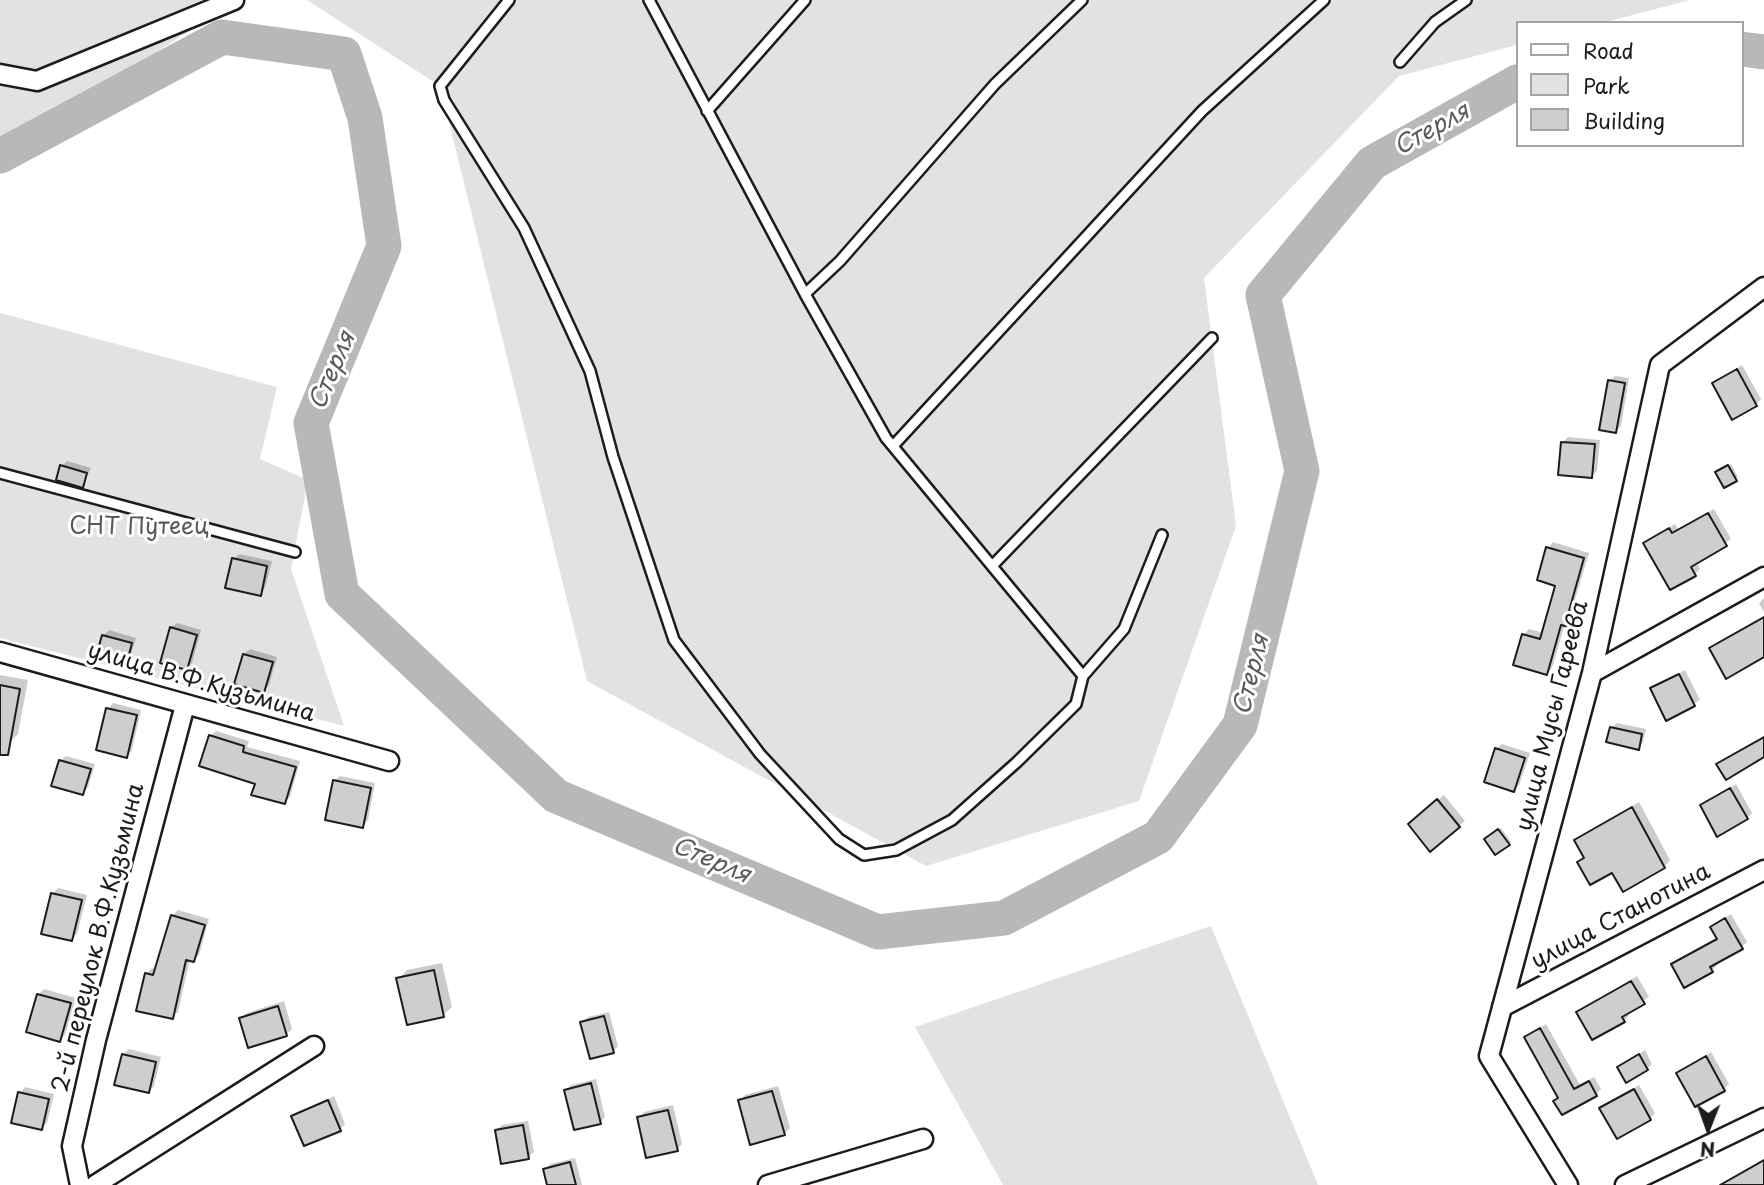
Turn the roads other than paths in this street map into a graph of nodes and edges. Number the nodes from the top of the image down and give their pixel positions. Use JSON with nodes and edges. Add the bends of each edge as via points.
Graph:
{"nodes":[{"id":1,"x":234,"y":0,"type":"edge"},
{"id":2,"x":509,"y":0,"type":"edge"},
{"id":3,"x":649,"y":0,"type":"edge"},
{"id":4,"x":805,"y":0,"type":"edge"},
{"id":5,"x":1082,"y":0,"type":"edge"},
{"id":6,"x":1324,"y":0,"type":"edge"},
{"id":7,"x":1466,"y":0,"type":"edge"},
{"id":8,"x":1400,"y":62,"type":"dead end"},
{"id":9,"x":0,"y":74,"type":"edge"},
{"id":10,"x":707,"y":111,"type":"junction"},
{"id":11,"x":1764,"y":287,"type":"edge"},
{"id":12,"x":805,"y":294,"type":"junction"},
{"id":13,"x":1212,"y":338,"type":"dead end"},
{"id":14,"x":893,"y":446,"type":"junction"},
{"id":15,"x":0,"y":473,"type":"edge"},
{"id":16,"x":1162,"y":535,"type":"dead end"},
{"id":17,"x":295,"y":552,"type":"dead end"},
{"id":18,"x":993,"y":565,"type":"junction"},
{"id":19,"x":1764,"y":577,"type":"edge"},
{"id":20,"x":0,"y":652,"type":"edge"},
{"id":21,"x":1591,"y":673,"type":"junction"},
{"id":22,"x":1083,"y":676,"type":"junction"},
{"id":23,"x":185,"y":705,"type":"junction"},
{"id":24,"x":389,"y":761,"type":"dead end"},
{"id":25,"x":1764,"y":870,"type":"edge"},
{"id":26,"x":1502,"y":1007,"type":"junction"},
{"id":27,"x":314,"y":1046,"type":"dead end"},
{"id":28,"x":1764,"y":1118,"type":"edge"},
{"id":29,"x":923,"y":1139,"type":"dead end"},
{"id":30,"x":80,"y":1185,"type":"edge"},
{"id":31,"x":95,"y":1185,"type":"edge"},
{"id":32,"x":768,"y":1185,"type":"edge"},
{"id":33,"x":1568,"y":1185,"type":"edge"},
{"id":34,"x":1625,"y":1185,"type":"edge"}],
"edges":[{"from":1,"to":9,"type":"street","via":[[37,80]]},
{"from":2,"to":22,"type":"lane","via":[[440,86],[444,100],[524,228],[590,371],[613,457],[674,640],[760,754],[839,839],[864,855],[896,850],[952,820],[1017,762],[1076,704]]},
{"from":3,"to":10,"type":"lane"},
{"from":4,"to":10,"type":"lane"},
{"from":5,"to":12,"type":"lane","via":[[995,84],[840,261]]},
{"from":6,"to":14,"type":"lane","via":[[1202,111]]},
{"from":7,"to":8,"type":"lane","via":[[1435,22]]},
{"from":10,"to":12,"type":"lane"},
{"from":11,"to":21,"type":"street","name":"улица Мусы Гареева","via":[[1660,365]]},
{"from":12,"to":14,"type":"lane"},
{"from":13,"to":18,"type":"lane"},
{"from":14,"to":18,"type":"lane"},
{"from":15,"to":17,"type":"lane"},
{"from":16,"to":22,"type":"lane","via":[[1124,629]]},
{"from":18,"to":22,"type":"lane"},
{"from":19,"to":21,"type":"street"},
{"from":20,"to":23,"type":"street","name":"улица В.Ф.Кузьмина"},
{"from":21,"to":26,"type":"street","name":"улица Мусы Гареева"},
{"from":23,"to":24,"type":"street","name":"улица В.Ф.Кузьмина"},
{"from":23,"to":30,"type":"street","name":"2-й переулок В.Ф.Кузьмина","via":[[72,1146]]},
{"from":25,"to":26,"type":"street","name":"улица Станотина"},
{"from":26,"to":33,"type":"street","name":"улица Мусы Гареева","via":[[1489,1056]]},
{"from":27,"to":31,"type":"street"},
{"from":28,"to":34,"type":"street"},
{"from":29,"to":32,"type":"street"}]}
